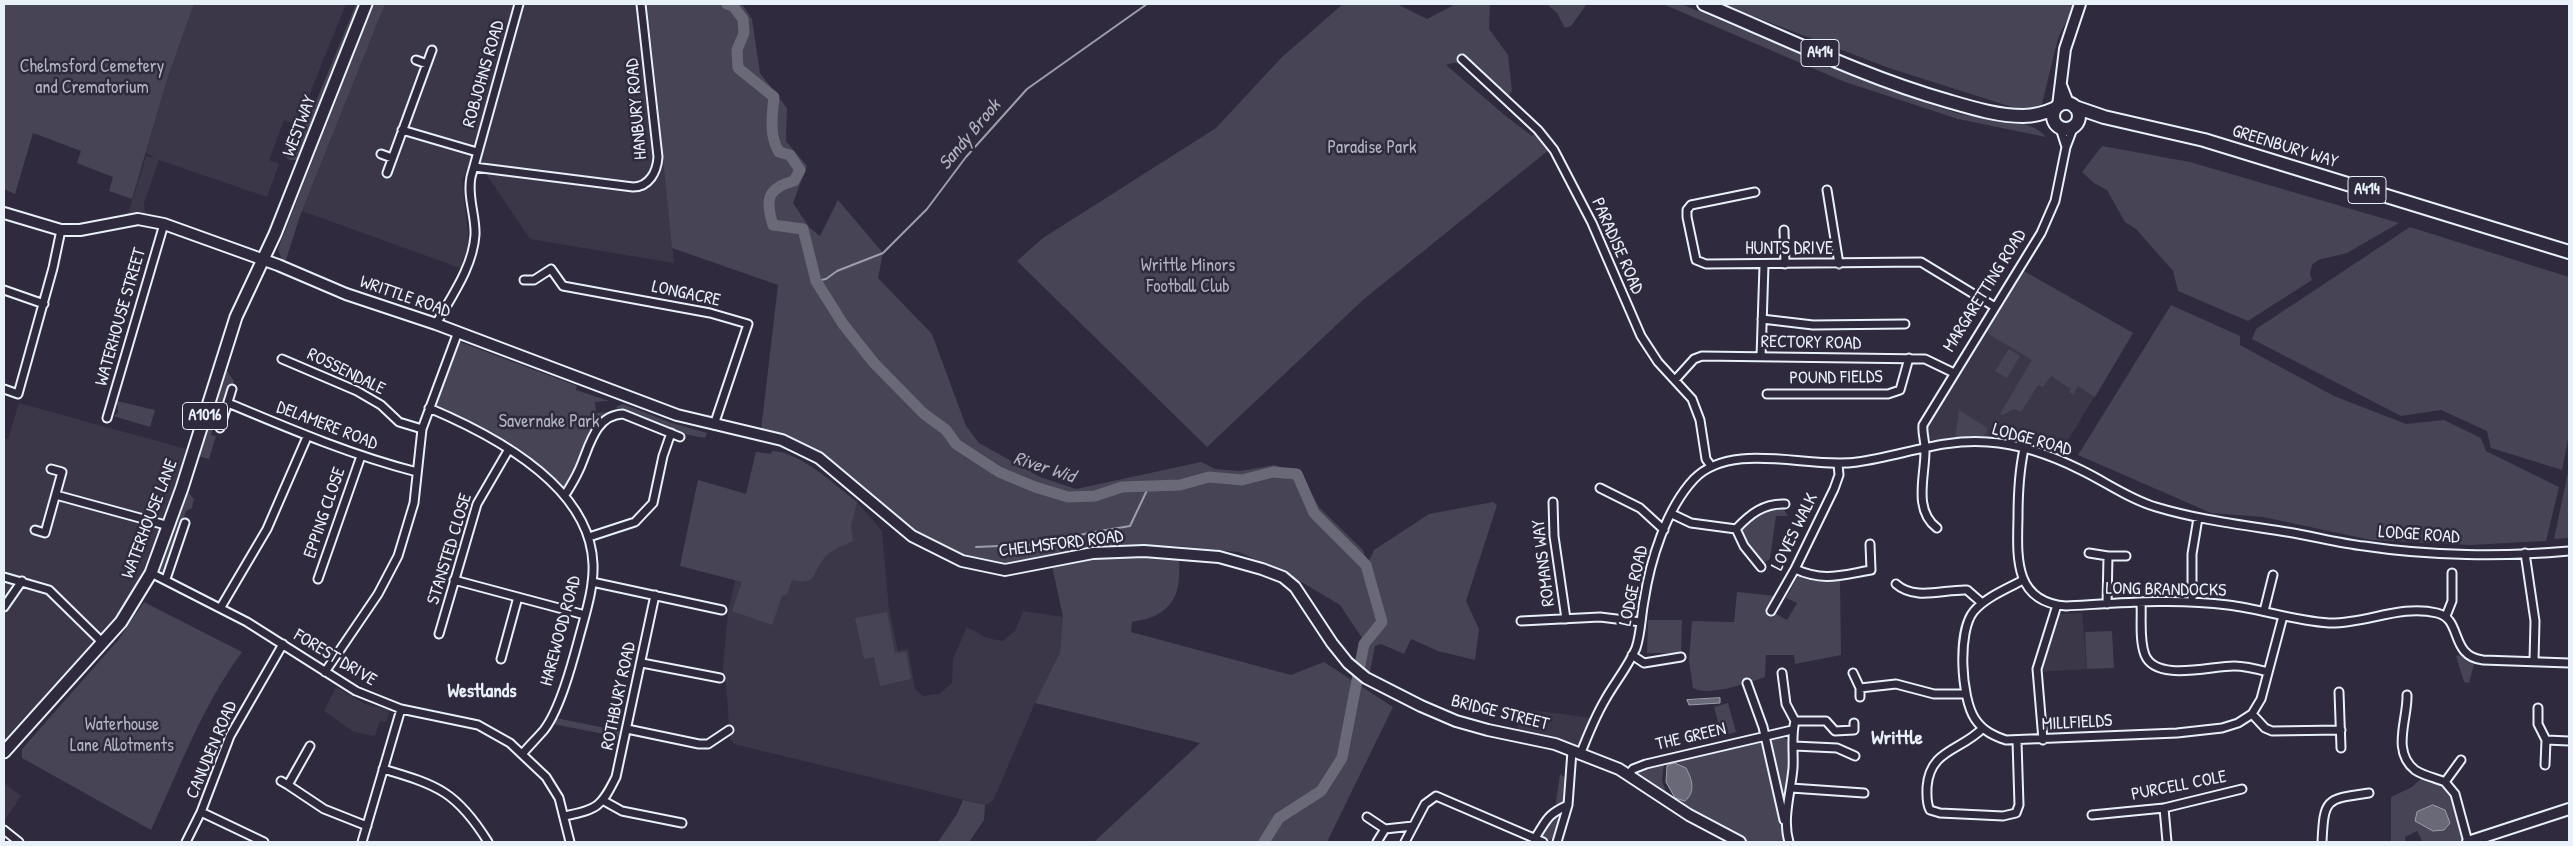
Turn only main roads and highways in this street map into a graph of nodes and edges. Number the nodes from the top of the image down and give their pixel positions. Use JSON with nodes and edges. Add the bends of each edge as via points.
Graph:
{"nodes":[{"id":1,"x":366,"y":4,"type":"edge"},
{"id":2,"x":1704,"y":4,"type":"edge"},
{"id":3,"x":2064,"y":106,"type":"junction"},
{"id":4,"x":2022,"y":116,"type":"junction"},
{"id":5,"x":2104,"y":117,"type":"junction"},
{"id":6,"x":2076,"y":123,"type":"junction"},
{"id":7,"x":2059,"y":127,"type":"junction"},
{"id":8,"x":2569,"y":252,"type":"edge"},
{"id":9,"x":264,"y":260,"type":"joint"},
{"id":10,"x":4,"y":752,"type":"edge"}],
"edges":[{"from":1,"to":9,"type":"main road","name":"WESTWAY","number":"A1016"},
{"from":2,"to":4,"type":"highway","number":"A414","via":[[1920,93],[1965,106]]},
{"from":3,"to":4,"type":"highway","number":"A414"},
{"from":3,"to":5,"type":"highway","name":"GREENBURY WAY","number":"A414"},
{"from":3,"to":6,"type":"highway","via":[[2078,113]]},
{"from":3,"to":7,"type":"highway","via":[[2053,119]]},
{"from":4,"to":7,"type":"highway","number":"A414"},
{"from":5,"to":6,"type":"highway","name":"GREENBURY WAY","number":"A414"},
{"from":5,"to":8,"type":"highway","name":"GREENBURY WAY","number":"A414","via":[[2196,138]]},
{"from":6,"to":7,"type":"highway","via":[[2067,129]]},
{"from":9,"to":10,"type":"main road","name":"WATERHOUSE LANE","number":"A1016","via":[[236,318],[151,573],[135,602]]}]}
